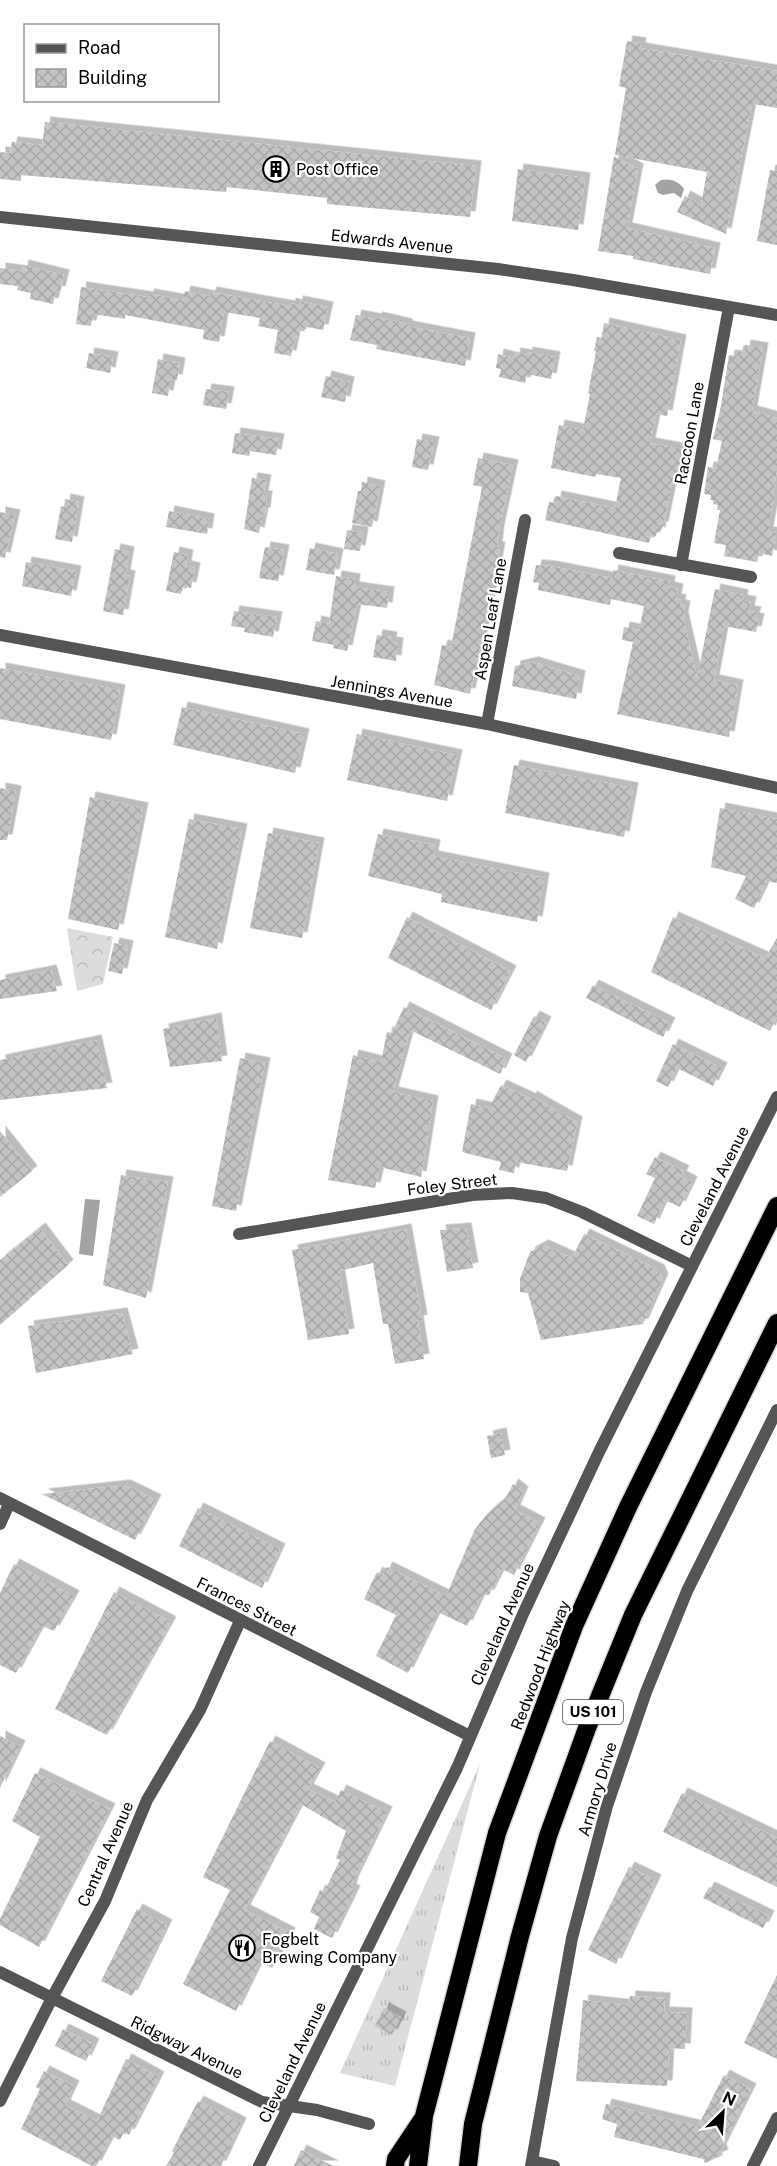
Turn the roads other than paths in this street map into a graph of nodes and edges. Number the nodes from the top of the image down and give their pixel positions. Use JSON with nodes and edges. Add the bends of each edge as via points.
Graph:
{"nodes":[{"id":1,"x":0,"y":217,"type":"edge"},
{"id":2,"x":729,"y":307,"type":"junction"},
{"id":3,"x":777,"y":315,"type":"edge"},
{"id":4,"x":525,"y":520,"type":"dead end"},
{"id":5,"x":620,"y":553,"type":"dead end"},
{"id":6,"x":681,"y":565,"type":"junction"},
{"id":7,"x":751,"y":577,"type":"dead end"},
{"id":8,"x":0,"y":636,"type":"edge"},
{"id":9,"x":487,"y":724,"type":"junction"},
{"id":10,"x":777,"y":788,"type":"edge"},
{"id":11,"x":777,"y":1096,"type":"edge"},
{"id":12,"x":777,"y":1206,"type":"edge"},
{"id":13,"x":239,"y":1234,"type":"dead end"},
{"id":14,"x":692,"y":1266,"type":"junction"},
{"id":15,"x":777,"y":1323,"type":"edge"},
{"id":16,"x":777,"y":1410,"type":"edge"},
{"id":17,"x":5,"y":1501,"type":"edge"},
{"id":18,"x":0,"y":1524,"type":"edge"},
{"id":19,"x":240,"y":1621,"type":"junction"},
{"id":20,"x":470,"y":1736,"type":"junction"},
{"id":21,"x":0,"y":1972,"type":"edge"},
{"id":22,"x":52,"y":1998,"type":"junction"},
{"id":23,"x":0,"y":2101,"type":"edge"},
{"id":24,"x":289,"y":2106,"type":"junction"},
{"id":25,"x":424,"y":2116,"type":"junction"},
{"id":26,"x":777,"y":2118,"type":"edge"},
{"id":27,"x":369,"y":2124,"type":"dead end"},
{"id":28,"x":532,"y":2163,"type":"edge"},
{"id":29,"x":259,"y":2166,"type":"edge"},
{"id":30,"x":395,"y":2166,"type":"edge"},
{"id":31,"x":418,"y":2166,"type":"edge"},
{"id":32,"x":470,"y":2166,"type":"edge"},
{"id":33,"x":554,"y":2166,"type":"edge"},
{"id":34,"x":753,"y":2166,"type":"edge"}],
"edges":[{"from":1,"to":2,"type":"street","name":"Edwards Avenue","via":[[498,269]]},
{"from":2,"to":3,"type":"street","name":"Edwards Avenue"},
{"from":2,"to":6,"type":"street","name":"Raccoon Lane"},
{"from":4,"to":9,"type":"street","name":"Aspen Leaf Lane"},
{"from":5,"to":6,"type":"street"},
{"from":6,"to":7,"type":"street"},
{"from":8,"to":9,"type":"street","name":"Jennings Avenue"},
{"from":9,"to":10,"type":"street","name":"Jennings Avenue"},
{"from":11,"to":14,"type":"street","name":"Cleveland Avenue"},
{"from":12,"to":25,"type":"highway","name":"Redwood Highway","number":"US 101","via":[[628,1507],[570,1637],[497,1833]]},
{"from":13,"to":14,"type":"street","name":"Foley Street","via":[[472,1195],[512,1193],[546,1198],[582,1212]]},
{"from":14,"to":20,"type":"street","name":"Cleveland Avenue","via":[[599,1452]]},
{"from":15,"to":32,"type":"highway","number":"US 101","via":[[633,1615],[587,1728],[548,1836],[520,1936],[473,2124]]},
{"from":16,"to":28,"type":"street","name":"Armory Drive","via":[[687,1591],[646,1692],[607,1806],[572,1938]]},
{"from":17,"to":18,"type":"street"},
{"from":17,"to":19,"type":"street","name":"Frances Street"},
{"from":19,"to":20,"type":"street","name":"Frances Street"},
{"from":19,"to":22,"type":"street","name":"Central Avenue","via":[[200,1710],[147,1800],[105,1901]]},
{"from":20,"to":24,"type":"street","name":"Cleveland Avenue"},
{"from":21,"to":22,"type":"street","name":"Ridgway Avenue"},
{"from":22,"to":23,"type":"street","name":"Central Avenue"},
{"from":22,"to":24,"type":"street","name":"Ridgway Avenue","via":[[262,2102]]},
{"from":24,"to":27,"type":"street","name":"Ridgway Avenue"},
{"from":24,"to":29,"type":"street","name":"Cleveland Avenue"},
{"from":25,"to":30,"type":"highway"},
{"from":25,"to":31,"type":"highway","name":"Redwood Highway","number":"US 101"},
{"from":26,"to":34,"type":"street"},
{"from":28,"to":33,"type":"street"}]}
